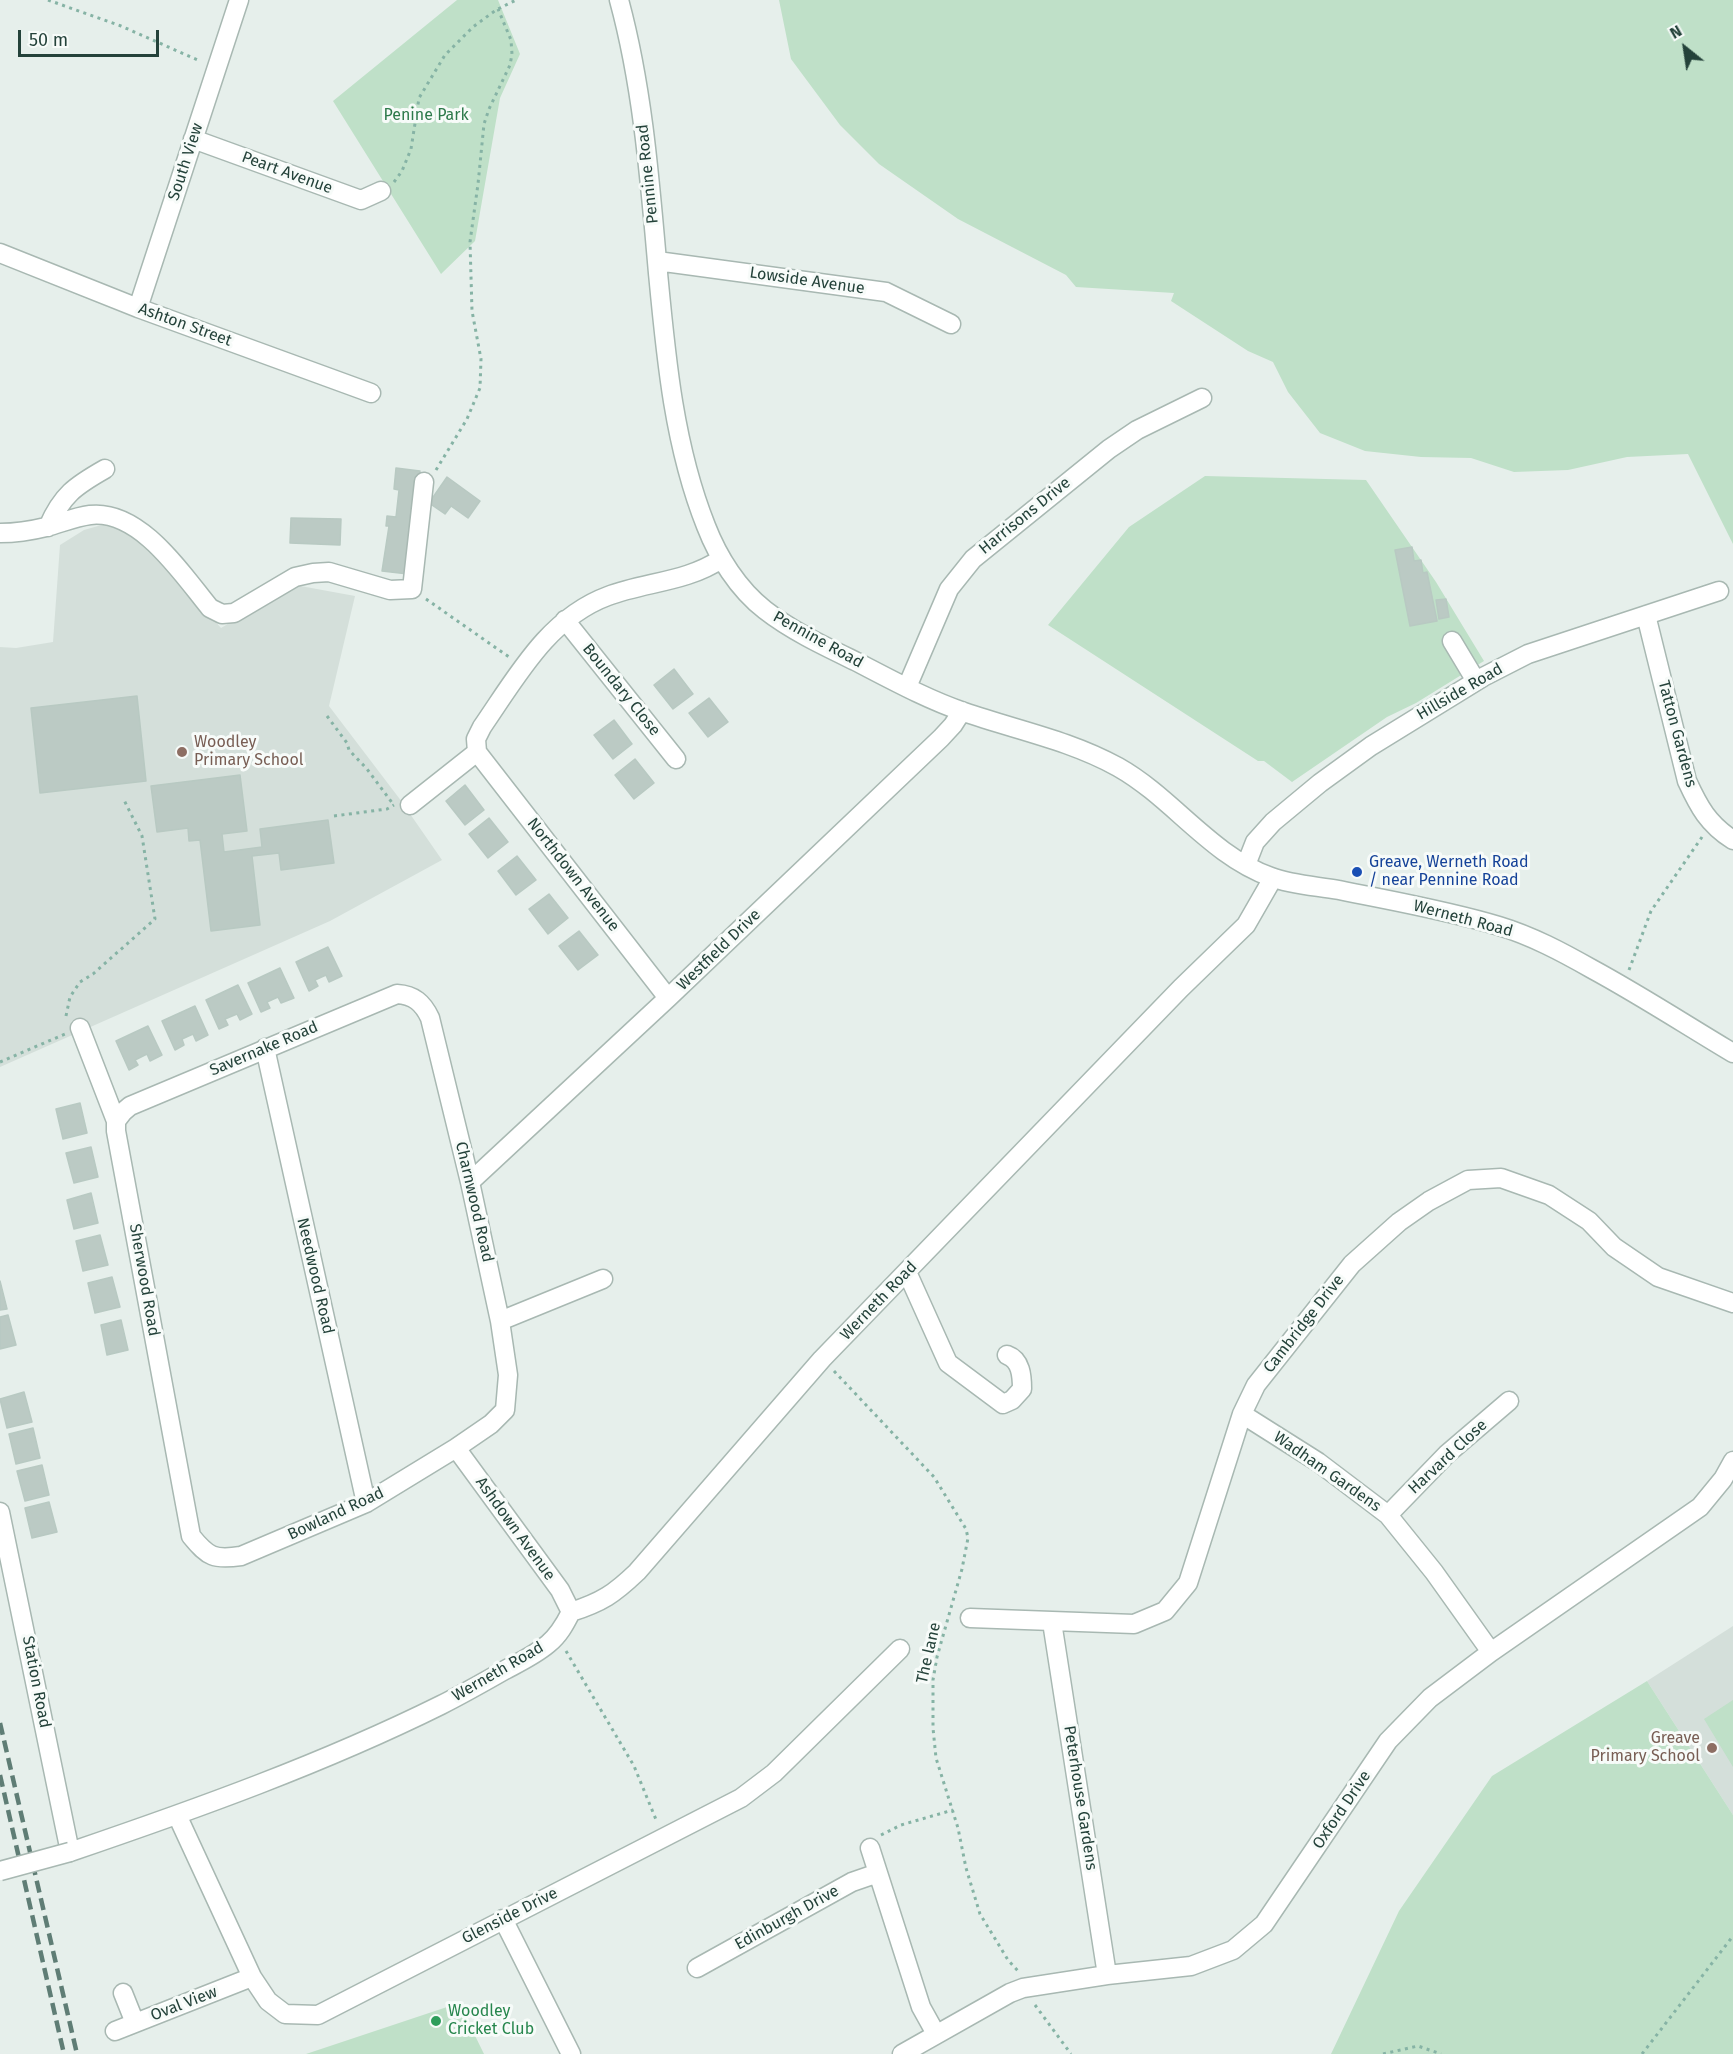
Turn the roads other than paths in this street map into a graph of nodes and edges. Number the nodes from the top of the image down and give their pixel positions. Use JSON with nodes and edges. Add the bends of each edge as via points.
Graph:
{"nodes":[{"id":1,"x":252,"y":0,"type":"edge"},
{"id":2,"x":619,"y":0,"type":"edge"},
{"id":3,"x":236,"y":7,"type":"edge"},
{"id":4,"x":193,"y":139,"type":"junction"},
{"id":5,"x":381,"y":191,"type":"road end"},
{"id":6,"x":0,"y":253,"type":"edge"},
{"id":7,"x":657,"y":261,"type":"junction"},
{"id":8,"x":138,"y":308,"type":"junction"},
{"id":9,"x":951,"y":324,"type":"dead end"},
{"id":10,"x":372,"y":393,"type":"dead end"},
{"id":11,"x":1202,"y":398,"type":"dead end"},
{"id":12,"x":105,"y":469,"type":"dead end"},
{"id":13,"x":424,"y":482,"type":"road end"},
{"id":14,"x":48,"y":527,"type":"junction"},
{"id":15,"x":0,"y":533,"type":"edge"},
{"id":16,"x":722,"y":559,"type":"junction"},
{"id":17,"x":1719,"y":591,"type":"dead end"},
{"id":18,"x":1646,"y":615,"type":"junction"},
{"id":19,"x":565,"y":620,"type":"junction"},
{"id":20,"x":1452,"y":641,"type":"dead end"},
{"id":21,"x":1476,"y":681,"type":"junction"},
{"id":22,"x":907,"y":687,"type":"junction"},
{"id":23,"x":962,"y":711,"type":"junction"},
{"id":24,"x":477,"y":752,"type":"junction"},
{"id":25,"x":676,"y":759,"type":"dead end"},
{"id":26,"x":402,"y":805,"type":"road end"},
{"id":27,"x":1733,"y":840,"type":"edge"},
{"id":28,"x":1246,"y":865,"type":"junction"},
{"id":29,"x":1273,"y":878,"type":"junction"},
{"id":30,"x":668,"y":998,"type":"junction"},
{"id":31,"x":418,"y":1000,"type":"joint"},
{"id":32,"x":71,"y":1026,"type":"road end"},
{"id":33,"x":265,"y":1048,"type":"junction"},
{"id":34,"x":1733,"y":1053,"type":"edge"},
{"id":35,"x":116,"y":1121,"type":"junction"},
{"id":36,"x":470,"y":1182,"type":"junction"},
{"id":37,"x":907,"y":1272,"type":"junction"},
{"id":38,"x":603,"y":1279,"type":"dead end"},
{"id":39,"x":1733,"y":1303,"type":"edge"},
{"id":40,"x":500,"y":1321,"type":"junction"},
{"id":41,"x":1007,"y":1355,"type":"dead end"},
{"id":42,"x":1509,"y":1401,"type":"dead end"},
{"id":43,"x":505,"y":1410,"type":"joint"},
{"id":44,"x":1242,"y":1414,"type":"junction"},
{"id":45,"x":456,"y":1448,"type":"junction"},
{"id":46,"x":1733,"y":1461,"type":"edge"},
{"id":47,"x":366,"y":1503,"type":"junction"},
{"id":48,"x":0,"y":1512,"type":"edge"},
{"id":49,"x":1388,"y":1515,"type":"junction"},
{"id":50,"x":191,"y":1536,"type":"joint"},
{"id":51,"x":572,"y":1612,"type":"junction"},
{"id":52,"x":970,"y":1618,"type":"dead end"},
{"id":53,"x":1052,"y":1622,"type":"junction"},
{"id":54,"x":900,"y":1649,"type":"dead end"},
{"id":55,"x":1491,"y":1652,"type":"junction"},
{"id":56,"x":177,"y":1815,"type":"junction"},
{"id":57,"x":870,"y":1848,"type":"road end"},
{"id":58,"x":70,"y":1852,"type":"junction"},
{"id":59,"x":0,"y":1871,"type":"edge"},
{"id":60,"x":878,"y":1873,"type":"junction"},
{"id":61,"x":503,"y":1919,"type":"junction"},
{"id":62,"x":697,"y":1968,"type":"dead end"},
{"id":63,"x":1107,"y":1975,"type":"junction"},
{"id":64,"x":252,"y":1977,"type":"junction"},
{"id":65,"x":123,"y":1993,"type":"dead end"},
{"id":66,"x":135,"y":2023,"type":"junction"},
{"id":67,"x":115,"y":2031,"type":"dead end"},
{"id":68,"x":936,"y":2034,"type":"junction"},
{"id":69,"x":571,"y":2054,"type":"edge"},
{"id":70,"x":902,"y":2054,"type":"edge"}],
"edges":[{"from":1,"to":3,"type":"street","name":"South View","via":[[243,12]]},
{"from":2,"to":7,"type":"street","name":"Pennine Road","via":[[637,88]]},
{"from":3,"to":4,"type":"street","name":"South View"},
{"from":4,"to":5,"type":"street","name":"Peart Avenue","via":[[361,200]]},
{"from":4,"to":8,"type":"street","name":"South View"},
{"from":6,"to":8,"type":"street","name":"Ashton Street"},
{"from":7,"to":9,"type":"street","name":"Lowside Avenue","via":[[886,292]]},
{"from":7,"to":16,"type":"street","name":"Pennine Road","via":[[674,409],[697,501]]},
{"from":8,"to":10,"type":"street","name":"Ashton Street"},
{"from":11,"to":22,"type":"street","name":"Harrisons Drive","via":[[1137,430],[1109,449],[973,559],[949,589]]},
{"from":12,"to":14,"type":"street","via":[[78,484],[57,506]]},
{"from":13,"to":14,"type":"street","via":[[412,589],[390,590],[329,573],[313,573],[295,577],[234,613],[222,614],[210,608],[145,533],[130,523],[93,515]]},
{"from":14,"to":15,"type":"street"},
{"from":16,"to":19,"type":"street","via":[[692,574],[609,595]]},
{"from":16,"to":22,"type":"street","name":"Pennine Road","via":[[741,588],[763,609],[819,643]]},
{"from":17,"to":18,"type":"street","name":"Hillside Road"},
{"from":18,"to":21,"type":"street","name":"Hillside Road","via":[[1528,654]]},
{"from":18,"to":27,"type":"street","name":"Tatton Gardens","via":[[1687,780],[1711,824]]},
{"from":19,"to":24,"type":"street","via":[[544,640],[482,727],[476,739]]},
{"from":19,"to":25,"type":"street","name":"Boundary Close"},
{"from":20,"to":21,"type":"street"},
{"from":21,"to":28,"type":"street","name":"Hillside Road","via":[[1380,740],[1320,783],[1273,822],[1255,842]]},
{"from":22,"to":23,"type":"street","name":"Pennine Road"},
{"from":23,"to":28,"type":"street","name":"Pennine Road","via":[[1060,741],[1116,766]]},
{"from":23,"to":30,"type":"street","name":"Westfield Drive","via":[[941,738]]},
{"from":24,"to":26,"type":"street"},
{"from":24,"to":30,"type":"street","name":"Northdown Avenue"},
{"from":28,"to":29,"type":"street","name":"Pennine Road"},
{"from":29,"to":34,"type":"street","name":"Werneth Road","via":[[1440,910],[1501,926],[1555,948]]},
{"from":29,"to":37,"type":"street","name":"Werneth Road","via":[[1246,925]]},
{"from":30,"to":36,"type":"street","name":"Westfield Drive"},
{"from":31,"to":33,"type":"street","name":"Savernake Road","via":[[397,994]]},
{"from":31,"to":36,"type":"street","name":"Charnwood Road","via":[[430,1018]]},
{"from":32,"to":35,"type":"street","name":"Sherwood Road"},
{"from":33,"to":35,"type":"street","name":"Savernake Road","via":[[130,1106]]},
{"from":33,"to":47,"type":"street","name":"Needwood Road"},
{"from":35,"to":50,"type":"street","name":"Sherwood Road"},
{"from":36,"to":40,"type":"street","name":"Charnwood Road"},
{"from":37,"to":41,"type":"street","via":[[948,1363],[1003,1404],[1022,1389],[1022,1374],[1014,1358]]},
{"from":37,"to":51,"type":"street","name":"Werneth Road","via":[[822,1359],[637,1572],[616,1592]]},
{"from":38,"to":40,"type":"street"},
{"from":39,"to":44,"type":"street","name":"Cambridge Drive","via":[[1658,1277],[1549,1195],[1501,1178],[1468,1180],[1399,1221],[1352,1264],[1256,1385]]},
{"from":40,"to":43,"type":"street","name":"Charnwood Road","via":[[508,1375]]},
{"from":42,"to":49,"type":"street","name":"Harvard Close","via":[[1447,1454]]},
{"from":43,"to":45,"type":"street","name":"Bowland Road"},
{"from":44,"to":49,"type":"street","name":"Wadham Gardens","via":[[1318,1462]]},
{"from":44,"to":53,"type":"street","name":"Cambridge Drive","via":[[1188,1583],[1165,1611],[1134,1624]]},
{"from":45,"to":47,"type":"street","name":"Bowland Road"},
{"from":45,"to":51,"type":"street","name":"Ashdown Avenue"},
{"from":46,"to":55,"type":"street","name":"Oxford Drive","via":[[1700,1507]]},
{"from":47,"to":50,"type":"street","name":"Bowland Road","via":[[242,1557],[224,1559],[204,1553]]},
{"from":48,"to":58,"type":"street","name":"Station Road"},
{"from":49,"to":55,"type":"street","name":"Wadham Gardens"},
{"from":51,"to":56,"type":"street","name":"Werneth Road","via":[[561,1631],[529,1657],[464,1693],[396,1727]]},
{"from":52,"to":53,"type":"street","name":"Cambridge Drive"},
{"from":53,"to":63,"type":"street","name":"Peterhouse Gardens"},
{"from":54,"to":61,"type":"street","name":"Glenside Drive","via":[[774,1773],[741,1798]]},
{"from":55,"to":63,"type":"street","name":"Oxford Drive","via":[[1430,1698],[1388,1741],[1264,1924],[1233,1950],[1191,1966]]},
{"from":56,"to":58,"type":"street","name":"Werneth Road"},
{"from":56,"to":64,"type":"street","name":"Glenside Drive"},
{"from":57,"to":60,"type":"street"},
{"from":58,"to":59,"type":"street","name":"Werneth Road","bridge":true},
{"from":60,"to":62,"type":"street","name":"Edinburgh Drive","via":[[852,1882]]},
{"from":60,"to":68,"type":"street","via":[[921,2007]]},
{"from":61,"to":64,"type":"street","name":"Glenside Drive","via":[[318,2015],[285,2014],[268,2001]]},
{"from":61,"to":69,"type":"street"},
{"from":63,"to":68,"type":"street","name":"Oxford Drive","via":[[1023,1988]]},
{"from":64,"to":66,"type":"street","name":"Oval View"},
{"from":65,"to":66,"type":"street"},
{"from":66,"to":67,"type":"street","name":"Oval View"},
{"from":68,"to":70,"type":"street","name":"Oxford Drive"}]}
